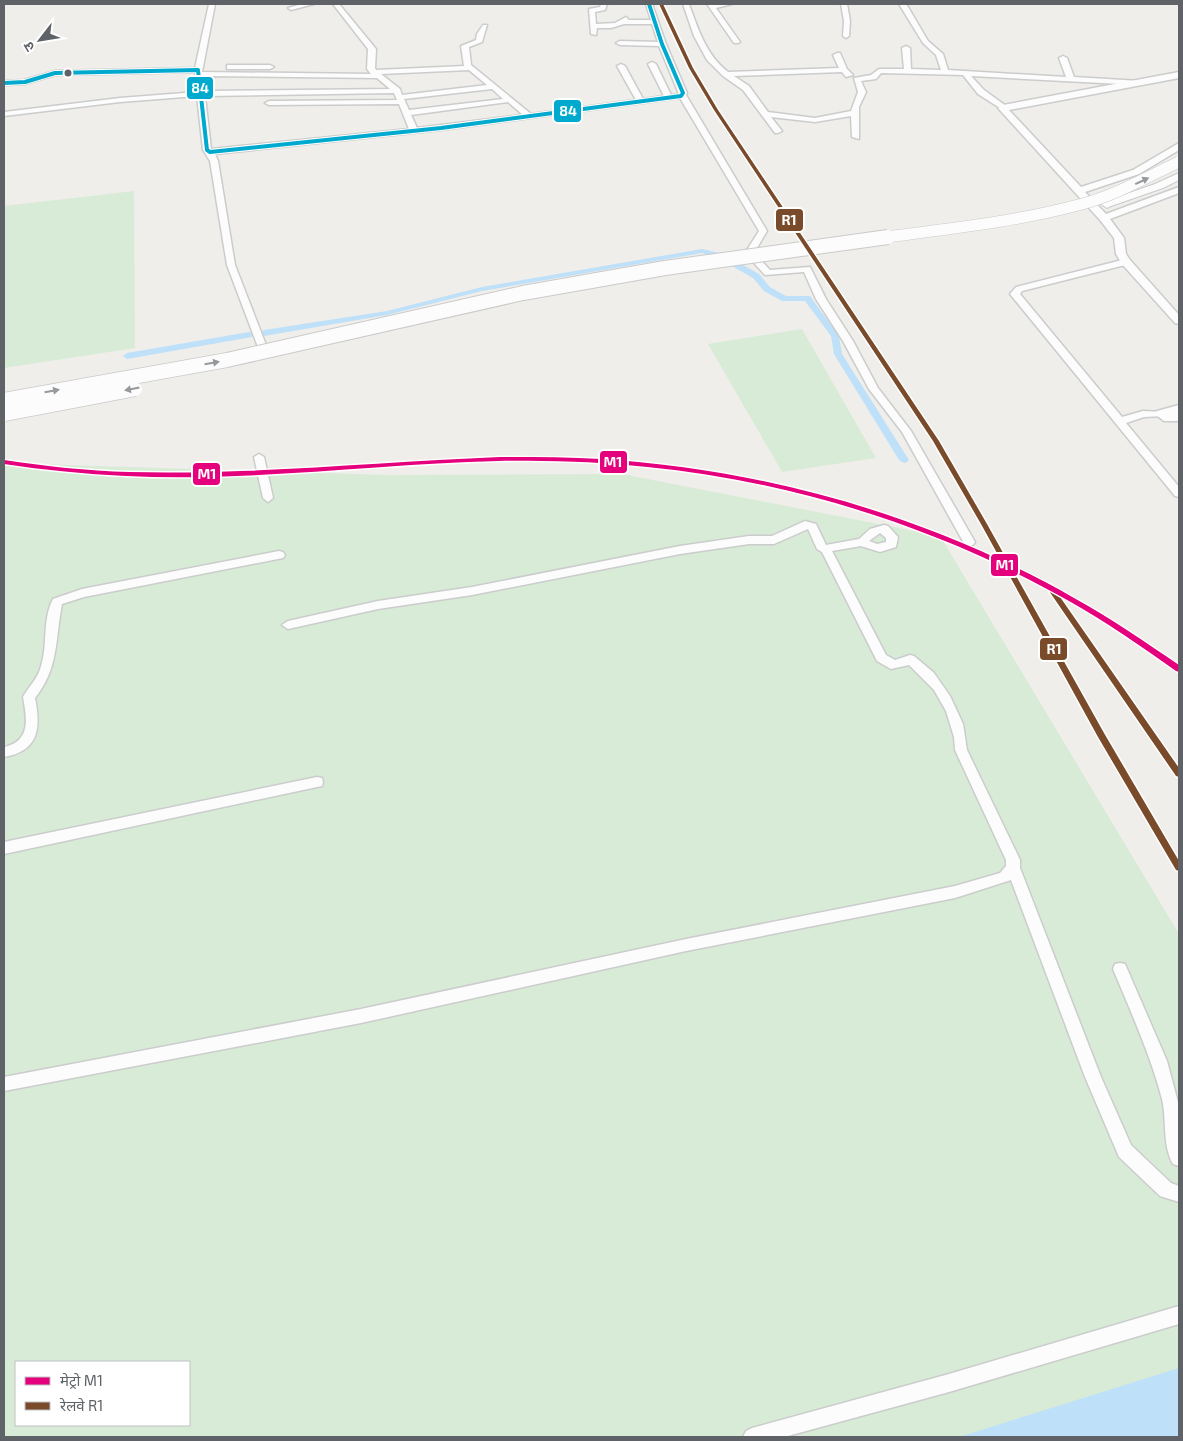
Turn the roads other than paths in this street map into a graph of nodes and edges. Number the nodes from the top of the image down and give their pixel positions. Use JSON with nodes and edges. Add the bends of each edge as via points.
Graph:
{"nodes":[{"id":1,"x":212,"y":4,"type":"edge"},
{"id":2,"x":311,"y":4,"type":"edge"},
{"id":3,"x":336,"y":4,"type":"edge"},
{"id":4,"x":604,"y":4,"type":"edge"},
{"id":5,"x":649,"y":4,"type":"edge"},
{"id":6,"x":686,"y":4,"type":"edge"},
{"id":7,"x":729,"y":4,"type":"edge"},
{"id":8,"x":844,"y":4,"type":"edge"},
{"id":9,"x":902,"y":4,"type":"edge"},
{"id":10,"x":711,"y":5,"type":"edge"},
{"id":11,"x":291,"y":8,"type":"dead end"},
{"id":12,"x":654,"y":22,"type":"junction"},
{"id":13,"x":485,"y":26,"type":"dead end"},
{"id":14,"x":846,"y":36,"type":"dead end"},
{"id":15,"x":620,"y":42,"type":"dead end"},
{"id":16,"x":736,"y":42,"type":"dead end"},
{"id":17,"x":662,"y":44,"type":"junction"},
{"id":18,"x":906,"y":48,"type":"dead end"},
{"id":19,"x":837,"y":55,"type":"dead end"},
{"id":20,"x":1063,"y":58,"type":"dead end"},
{"id":21,"x":652,"y":64,"type":"dead end"},
{"id":22,"x":252,"y":66,"type":"junction"},
{"id":23,"x":621,"y":66,"type":"dead end"},
{"id":24,"x":300,"y":67,"type":"dead end"},
{"id":25,"x":470,"y":68,"type":"junction"},
{"id":26,"x":844,"y":70,"type":"junction"},
{"id":27,"x":908,"y":71,"type":"junction"},
{"id":28,"x":199,"y":72,"type":"junction"},
{"id":29,"x":373,"y":72,"type":"junction"},
{"id":30,"x":944,"y":72,"type":"junction"},
{"id":31,"x":965,"y":73,"type":"junction"},
{"id":32,"x":726,"y":74,"type":"junction"},
{"id":33,"x":248,"y":75,"type":"junction"},
{"id":34,"x":1179,"y":75,"type":"edge"},
{"id":35,"x":381,"y":76,"type":"junction"},
{"id":36,"x":858,"y":79,"type":"junction"},
{"id":37,"x":1071,"y":79,"type":"junction"},
{"id":38,"x":4,"y":83,"type":"edge"},
{"id":39,"x":1140,"y":83,"type":"junction"},
{"id":40,"x":492,"y":87,"type":"junction"},
{"id":41,"x":200,"y":93,"type":"junction"},
{"id":42,"x":682,"y":95,"type":"junction"},
{"id":43,"x":400,"y":97,"type":"junction"},
{"id":44,"x":669,"y":98,"type":"junction"},
{"id":45,"x":509,"y":100,"type":"junction"},
{"id":46,"x":641,"y":102,"type":"junction"},
{"id":47,"x":269,"y":103,"type":"dead end"},
{"id":48,"x":1003,"y":108,"type":"junction"},
{"id":49,"x":407,"y":113,"type":"junction"},
{"id":50,"x":855,"y":113,"type":"junction"},
{"id":51,"x":4,"y":114,"type":"edge"},
{"id":52,"x":766,"y":114,"type":"junction"},
{"id":53,"x":529,"y":116,"type":"junction"},
{"id":54,"x":414,"y":131,"type":"junction"},
{"id":55,"x":778,"y":131,"type":"dead end"},
{"id":56,"x":856,"y":137,"type":"dead end"},
{"id":57,"x":1179,"y":146,"type":"edge"},
{"id":58,"x":210,"y":152,"type":"junction"},
{"id":59,"x":1179,"y":162,"type":"edge"},
{"id":60,"x":1179,"y":176,"type":"edge"},
{"id":61,"x":1080,"y":190,"type":"junction"},
{"id":62,"x":1179,"y":190,"type":"edge"},
{"id":63,"x":1104,"y":218,"type":"junction"},
{"id":64,"x":1126,"y":262,"type":"junction"},
{"id":65,"x":1179,"y":320,"type":"edge"},
{"id":66,"x":261,"y":345,"type":"dead end"},
{"id":67,"x":4,"y":400,"type":"edge"},
{"id":68,"x":1179,"y":409,"type":"edge"},
{"id":69,"x":4,"y":414,"type":"edge"},
{"id":70,"x":1161,"y":414,"type":"junction"},
{"id":71,"x":1179,"y":417,"type":"edge"},
{"id":72,"x":1121,"y":421,"type":"junction"},
{"id":73,"x":259,"y":457,"type":"dead end"},
{"id":74,"x":1179,"y":494,"type":"edge"},
{"id":75,"x":268,"y":498,"type":"dead end"},
{"id":76,"x":862,"y":542,"type":"dead end"},
{"id":77,"x":969,"y":542,"type":"dead end"},
{"id":78,"x":825,"y":548,"type":"junction"},
{"id":79,"x":279,"y":555,"type":"dead end"},
{"id":80,"x":288,"y":625,"type":"dead end"},
{"id":81,"x":4,"y":752,"type":"edge"},
{"id":82,"x":317,"y":782,"type":"dead end"},
{"id":83,"x":4,"y":848,"type":"edge"},
{"id":84,"x":1013,"y":868,"type":"junction"},
{"id":85,"x":1120,"y":969,"type":"dead end"},
{"id":86,"x":4,"y":1084,"type":"edge"},
{"id":87,"x":1179,"y":1158,"type":"edge"},
{"id":88,"x":1179,"y":1194,"type":"edge"},
{"id":89,"x":1179,"y":1315,"type":"edge"},
{"id":90,"x":752,"y":1437,"type":"edge"}],
"edges":[{"from":1,"to":28,"type":"street"},
{"from":2,"to":11,"type":"street"},
{"from":3,"to":29,"type":"street","via":[[372,49],[370,64]]},
{"from":4,"to":12,"type":"street","via":[[602,9],[592,10],[593,30],[625,20]]},
{"from":5,"to":12,"type":"street"},
{"from":6,"to":32,"type":"street","via":[[704,48],[715,65]]},
{"from":7,"to":10,"type":"street"},
{"from":8,"to":14,"type":"street"},
{"from":9,"to":30,"type":"street","via":[[925,42],[939,54]]},
{"from":10,"to":16,"type":"street"},
{"from":12,"to":17,"type":"street"},
{"from":13,"to":25,"type":"street","via":[[480,41],[465,46]]},
{"from":15,"to":17,"type":"street"},
{"from":17,"to":42,"type":"street"},
{"from":18,"to":27,"type":"street"},
{"from":19,"to":26,"type":"street"},
{"from":20,"to":37,"type":"street"},
{"from":21,"to":44,"type":"street"},
{"from":22,"to":24,"type":"street"},
{"from":22,"to":28,"type":"street","via":[[210,67]]},
{"from":22,"to":33,"type":"street"},
{"from":23,"to":46,"type":"street"},
{"from":25,"to":29,"type":"street"},
{"from":25,"to":40,"type":"street"},
{"from":26,"to":32,"type":"street"},
{"from":26,"to":36,"type":"street"},
{"from":27,"to":30,"type":"street"},
{"from":27,"to":36,"type":"street","via":[[879,71],[873,77]]},
{"from":28,"to":33,"type":"street"},
{"from":28,"to":38,"type":"street","via":[[54,73],[25,82]]},
{"from":28,"to":41,"type":"street"},
{"from":29,"to":35,"type":"street"},
{"from":30,"to":31,"type":"street"},
{"from":31,"to":37,"type":"street"},
{"from":31,"to":48,"type":"street","via":[[981,92]]},
{"from":32,"to":52,"type":"street","via":[[746,88]]},
{"from":33,"to":35,"type":"street"},
{"from":34,"to":39,"type":"street"},
{"from":35,"to":43,"type":"street"},
{"from":36,"to":50,"type":"street","via":[[862,92],[856,100]]},
{"from":37,"to":39,"type":"street"},
{"from":39,"to":48,"type":"street"},
{"from":40,"to":43,"type":"street"},
{"from":40,"to":45,"type":"street"},
{"from":41,"to":43,"type":"street","via":[[293,90]]},
{"from":41,"to":51,"type":"street"},
{"from":41,"to":58,"type":"street","via":[[207,150]]},
{"from":42,"to":44,"type":"street"},
{"from":42,"to":77,"type":"street","via":[[763,231],[749,253],[768,273],[807,269],[874,389],[906,431]]},
{"from":43,"to":47,"type":"street"},
{"from":43,"to":49,"type":"street"},
{"from":44,"to":46,"type":"street"},
{"from":45,"to":49,"type":"street"},
{"from":45,"to":53,"type":"street"},
{"from":46,"to":53,"type":"street"},
{"from":48,"to":61,"type":"street"},
{"from":49,"to":54,"type":"street"},
{"from":50,"to":52,"type":"street","via":[[816,120]]},
{"from":50,"to":56,"type":"street"},
{"from":52,"to":55,"type":"street"},
{"from":53,"to":54,"type":"street"},
{"from":54,"to":58,"type":"street"},
{"from":57,"to":61,"type":"street","via":[[1136,172]]},
{"from":58,"to":66,"type":"street","via":[[231,265]]},
{"from":67,"to":59,"type":"main road","one_way":true,"bridge":true,"via":[[227,360],[523,293],[665,268],[959,228],[1040,213],[1117,192]]},
{"from":60,"to":69,"type":"main road","one_way":true,"bridge":true,"via":[[1124,199],[1048,220],[998,230],[623,283],[449,319],[284,359]]},
{"from":61,"to":63,"type":"street"},
{"from":62,"to":63,"type":"street"},
{"from":63,"to":64,"type":"street","via":[[1119,238],[1121,254]]},
{"from":64,"to":65,"type":"street"},
{"from":64,"to":72,"type":"street","via":[[1019,289],[1015,293]]},
{"from":68,"to":70,"type":"street"},
{"from":70,"to":71,"type":"street","via":[[1168,418]]},
{"from":70,"to":72,"type":"street","via":[[1143,414]]},
{"from":72,"to":74,"type":"street"},
{"from":73,"to":75,"type":"street"},
{"from":76,"to":78,"type":"street"},
{"from":78,"to":80,"type":"street","via":[[822,549],[812,528],[804,524],[774,540],[749,540],[680,550],[472,591],[378,605]]},
{"from":78,"to":84,"type":"street","via":[[881,658],[886,664],[897,666],[910,659],[940,689],[958,722],[961,750]]},
{"from":79,"to":81,"type":"street","via":[[82,593],[57,602],[48,665],[41,682],[29,697],[32,716],[30,736],[20,747]]},
{"from":82,"to":83,"type":"street"},
{"from":84,"to":86,"type":"street","via":[[1005,877],[955,892],[686,945],[361,1016]]},
{"from":84,"to":88,"type":"street","via":[[1125,1151],[1166,1190]]},
{"from":85,"to":87,"type":"street","via":[[1159,1061],[1172,1108]]},
{"from":89,"to":90,"type":"street"}]}
